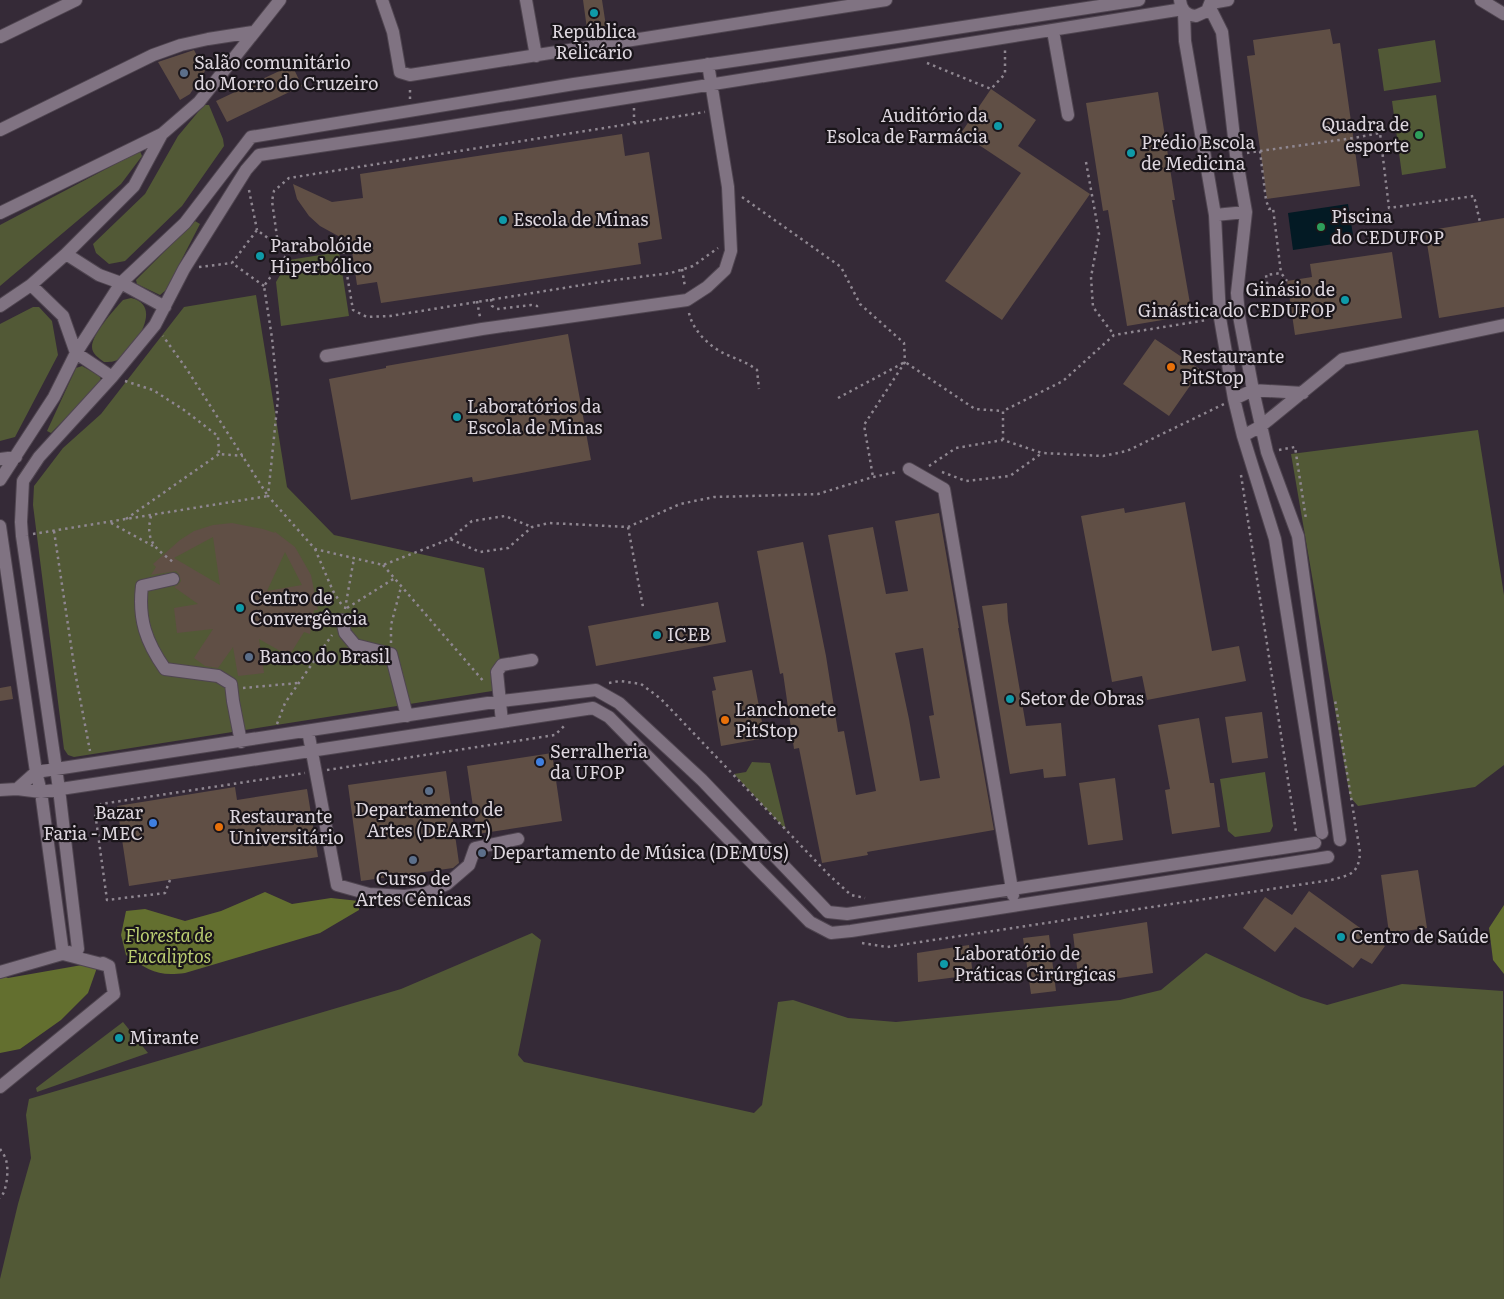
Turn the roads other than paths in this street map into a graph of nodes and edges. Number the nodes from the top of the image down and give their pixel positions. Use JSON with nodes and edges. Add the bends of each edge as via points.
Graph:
{"nodes":[{"id":1,"x":76,"y":0,"type":"edge"},
{"id":2,"x":280,"y":0,"type":"edge"},
{"id":3,"x":382,"y":0,"type":"edge"},
{"id":4,"x":526,"y":0,"type":"edge"},
{"id":5,"x":886,"y":0,"type":"edge"},
{"id":6,"x":1139,"y":0,"type":"edge"},
{"id":7,"x":1228,"y":0,"type":"edge"},
{"id":8,"x":1481,"y":0,"type":"edge"},
{"id":9,"x":1211,"y":3,"type":"edge"},
{"id":10,"x":1182,"y":7,"type":"edge"},
{"id":11,"x":1504,"y":14,"type":"edge"},
{"id":12,"x":1053,"y":31,"type":"junction"},
{"id":13,"x":253,"y":32,"type":"junction"},
{"id":14,"x":0,"y":36,"type":"edge"},
{"id":15,"x":536,"y":56,"type":"junction"},
{"id":16,"x":708,"y":64,"type":"junction"},
{"id":17,"x":574,"y":84,"type":"junction"},
{"id":18,"x":712,"y":84,"type":"junction"},
{"id":19,"x":577,"y":105,"type":"junction"},
{"id":20,"x":411,"y":111,"type":"junction"},
{"id":21,"x":1068,"y":115,"type":"dead end"},
{"id":22,"x":0,"y":130,"type":"edge"},
{"id":23,"x":414,"y":132,"type":"junction"},
{"id":24,"x":162,"y":134,"type":"junction"},
{"id":25,"x":1246,"y":212,"type":"junction"},
{"id":26,"x":0,"y":213,"type":"edge"},
{"id":27,"x":1215,"y":215,"type":"junction"},
{"id":28,"x":66,"y":254,"type":"junction"},
{"id":29,"x":121,"y":284,"type":"junction"},
{"id":30,"x":31,"y":286,"type":"junction"},
{"id":31,"x":0,"y":306,"type":"edge"},
{"id":32,"x":165,"y":308,"type":"junction"},
{"id":33,"x":1504,"y":325,"type":"edge"},
{"id":34,"x":76,"y":353,"type":"junction"},
{"id":35,"x":326,"y":356,"type":"dead end"},
{"id":36,"x":112,"y":377,"type":"junction"},
{"id":37,"x":1253,"y":390,"type":"junction"},
{"id":38,"x":1303,"y":393,"type":"junction"},
{"id":39,"x":1234,"y":399,"type":"junction"},
{"id":40,"x":1261,"y":426,"type":"junction"},
{"id":41,"x":1243,"y":436,"type":"junction"},
{"id":42,"x":16,"y":457,"type":"junction"},
{"id":43,"x":0,"y":459,"type":"edge"},
{"id":44,"x":909,"y":469,"type":"road end"},
{"id":45,"x":0,"y":480,"type":"edge"},
{"id":46,"x":0,"y":526,"type":"edge"},
{"id":47,"x":1298,"y":536,"type":"junction"},
{"id":48,"x":1275,"y":539,"type":"junction"},
{"id":49,"x":173,"y":579,"type":"dead end"},
{"id":50,"x":344,"y":615,"type":"road end"},
{"id":51,"x":532,"y":660,"type":"dead end"},
{"id":52,"x":501,"y":701,"type":"junction"},
{"id":53,"x":407,"y":716,"type":"junction"},
{"id":54,"x":502,"y":722,"type":"junction"},
{"id":55,"x":308,"y":731,"type":"junction"},
{"id":56,"x":244,"y":741,"type":"junction"},
{"id":57,"x":311,"y":751,"type":"junction"},
{"id":58,"x":250,"y":760,"type":"junction"},
{"id":59,"x":56,"y":769,"type":"junction"},
{"id":60,"x":36,"y":772,"type":"junction"},
{"id":61,"x":702,"y":780,"type":"junction"},
{"id":62,"x":17,"y":789,"type":"junction"},
{"id":63,"x":59,"y":789,"type":"junction"},
{"id":64,"x":0,"y":790,"type":"edge"},
{"id":65,"x":41,"y":792,"type":"junction"},
{"id":66,"x":686,"y":794,"type":"junction"},
{"id":67,"x":1318,"y":838,"type":"junction"},
{"id":68,"x":518,"y":839,"type":"dead end"},
{"id":69,"x":1340,"y":840,"type":"junction"},
{"id":70,"x":1328,"y":857,"type":"junction"},
{"id":71,"x":1012,"y":888,"type":"junction"},
{"id":72,"x":1014,"y":905,"type":"junction"},
{"id":73,"x":78,"y":949,"type":"junction"},
{"id":74,"x":63,"y":954,"type":"junction"},
{"id":75,"x":109,"y":966,"type":"junction"},
{"id":76,"x":0,"y":972,"type":"edge"},
{"id":77,"x":0,"y":1087,"type":"edge"}],
"edges":[{"from":1,"to":14,"type":"street"},
{"from":2,"to":13,"type":"street"},
{"from":3,"to":15,"type":"street","via":[[405,74]]},
{"from":4,"to":15,"type":"street"},
{"from":5,"to":15,"type":"street"},
{"from":6,"to":16,"type":"street"},
{"from":7,"to":9,"type":"street"},
{"from":8,"to":11,"type":"street"},
{"from":9,"to":10,"type":"street","via":[[1200,16],[1192,16]]},
{"from":9,"to":25,"type":"street","via":[[1222,32]]},
{"from":10,"to":12,"type":"street"},
{"from":10,"to":27,"type":"street"},
{"from":12,"to":18,"type":"street"},
{"from":12,"to":21,"type":"street"},
{"from":13,"to":22,"type":"street","via":[[181,45],[153,55]]},
{"from":13,"to":24,"type":"street","via":[[199,102]]},
{"from":16,"to":17,"type":"street"},
{"from":16,"to":18,"type":"street"},
{"from":17,"to":19,"type":"street"},
{"from":17,"to":20,"type":"street"},
{"from":18,"to":19,"type":"street"},
{"from":18,"to":35,"type":"street","via":[[728,187],[731,251],[724,270],[707,286],[687,300],[482,329]]},
{"from":19,"to":23,"type":"street"},
{"from":20,"to":23,"type":"street"},
{"from":20,"to":29,"type":"street","via":[[251,137],[185,223]]},
{"from":23,"to":32,"type":"street","via":[[259,155],[246,170],[184,269]]},
{"from":24,"to":26,"type":"street"},
{"from":24,"to":28,"type":"street","via":[[134,186]]},
{"from":25,"to":27,"type":"street"},
{"from":25,"to":37,"type":"street","via":[[1237,293]]},
{"from":27,"to":39,"type":"street","via":[[1220,318]]},
{"from":28,"to":29,"type":"street","via":[[99,275]]},
{"from":28,"to":30,"type":"street"},
{"from":29,"to":32,"type":"street"},
{"from":29,"to":34,"type":"street"},
{"from":30,"to":31,"type":"street"},
{"from":30,"to":34,"type":"street","via":[[63,316]]},
{"from":32,"to":36,"type":"street"},
{"from":33,"to":38,"type":"street","via":[[1343,359]]},
{"from":34,"to":36,"type":"street"},
{"from":34,"to":42,"type":"street","via":[[54,397]]},
{"from":36,"to":59,"type":"street","via":[[39,457],[23,481],[22,536]]},
{"from":37,"to":38,"type":"street"},
{"from":37,"to":39,"type":"street"},
{"from":37,"to":40,"type":"street"},
{"from":38,"to":40,"type":"street"},
{"from":39,"to":41,"type":"street"},
{"from":40,"to":41,"type":"street"},
{"from":40,"to":47,"type":"street","via":[[1267,452]]},
{"from":41,"to":48,"type":"street"},
{"from":42,"to":43,"type":"street"},
{"from":42,"to":45,"type":"street"},
{"from":44,"to":71,"type":"street","via":[[944,489]]},
{"from":46,"to":60,"type":"street"},
{"from":47,"to":48,"type":"street"},
{"from":47,"to":69,"type":"street"},
{"from":48,"to":67,"type":"street"},
{"from":49,"to":56,"type":"street","via":[[142,586],[142,624],[152,651],[165,669],[218,676],[231,684]]},
{"from":50,"to":53,"type":"street","via":[[345,632],[355,645],[391,654]]},
{"from":51,"to":52,"type":"street","via":[[502,665],[497,672]]},
{"from":52,"to":53,"type":"street"},
{"from":52,"to":54,"type":"street"},
{"from":52,"to":61,"type":"street","via":[[596,690],[619,703]]},
{"from":53,"to":55,"type":"street"},
{"from":54,"to":57,"type":"street"},
{"from":54,"to":66,"type":"street","via":[[593,708],[610,716]]},
{"from":55,"to":56,"type":"street"},
{"from":55,"to":57,"type":"street"},
{"from":56,"to":58,"type":"street"},
{"from":56,"to":59,"type":"street"},
{"from":57,"to":58,"type":"street"},
{"from":57,"to":68,"type":"street","via":[[337,884],[369,894],[405,896],[426,893],[447,884],[469,865],[475,848]]},
{"from":58,"to":63,"type":"street"},
{"from":59,"to":60,"type":"street"},
{"from":59,"to":63,"type":"street"},
{"from":60,"to":62,"type":"street"},
{"from":60,"to":65,"type":"street"},
{"from":61,"to":66,"type":"street"},
{"from":61,"to":71,"type":"street","via":[[828,912],[847,914]]},
{"from":62,"to":64,"type":"street"},
{"from":62,"to":65,"type":"street"},
{"from":63,"to":65,"type":"street"},
{"from":63,"to":73,"type":"street"},
{"from":65,"to":74,"type":"street"},
{"from":66,"to":72,"type":"street","via":[[810,922],[831,933]]},
{"from":67,"to":69,"type":"street","via":[[1332,832]]},
{"from":67,"to":70,"type":"street","via":[[1315,847]]},
{"from":67,"to":71,"type":"street"},
{"from":69,"to":70,"type":"street","via":[[1338,852]]},
{"from":70,"to":72,"type":"street"},
{"from":71,"to":72,"type":"street"},
{"from":73,"to":74,"type":"street"},
{"from":73,"to":75,"type":"street"},
{"from":74,"to":75,"type":"street"},
{"from":74,"to":76,"type":"street"},
{"from":75,"to":77,"type":"street","via":[[114,994]]}]}
